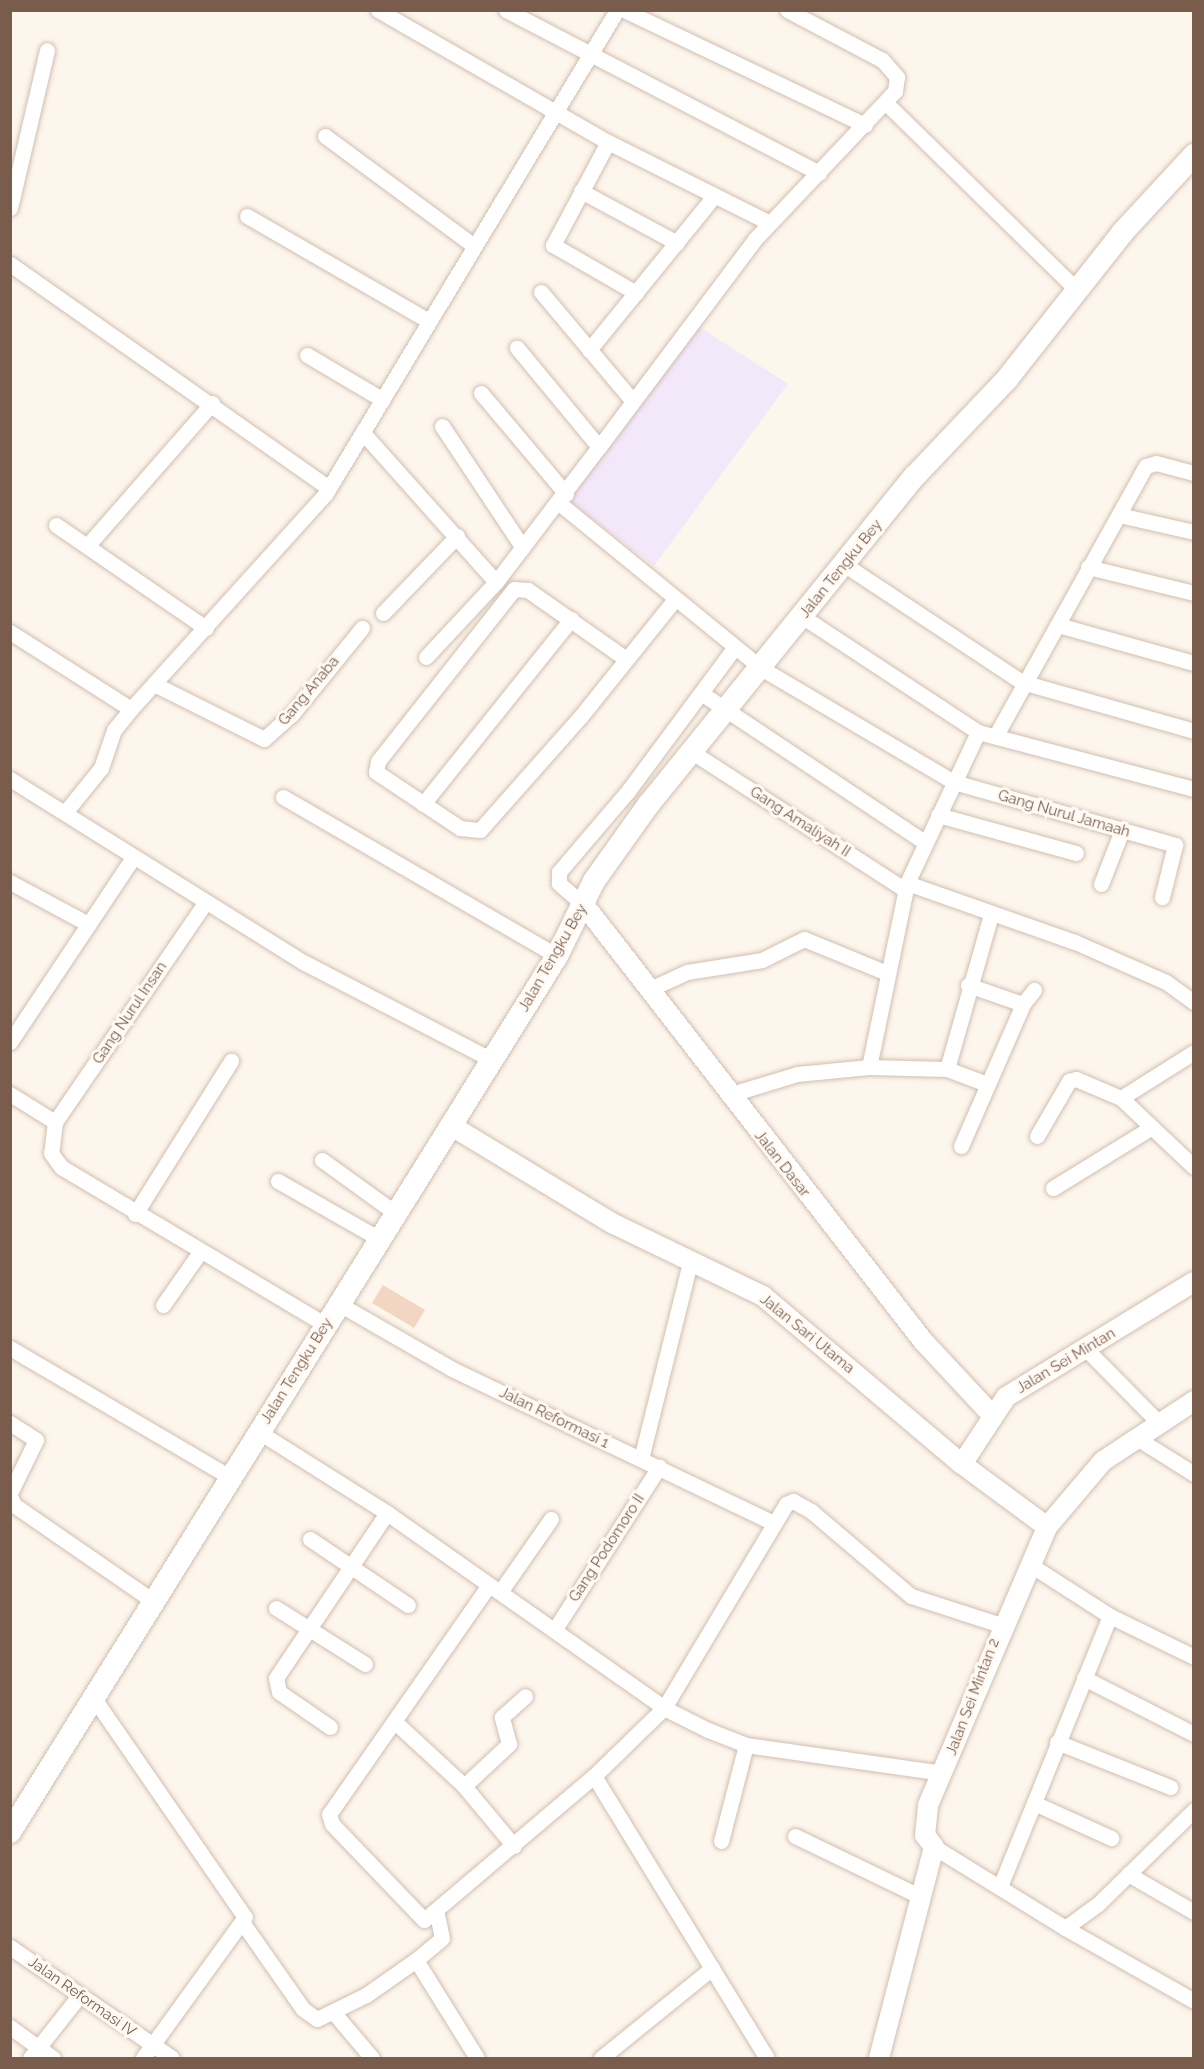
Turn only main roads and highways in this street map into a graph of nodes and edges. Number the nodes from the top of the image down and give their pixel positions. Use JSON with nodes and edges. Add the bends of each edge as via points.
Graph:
{"nodes":[{"id":1,"x":1194,"y":155,"type":"edge"},
{"id":2,"x":10,"y":1832,"type":"edge"}],
"edges":[{"from":1,"to":2,"type":"main road","name":"Jalan Tengku Bey","via":[[845,565],[594,881],[557,956],[228,1476]]}]}
